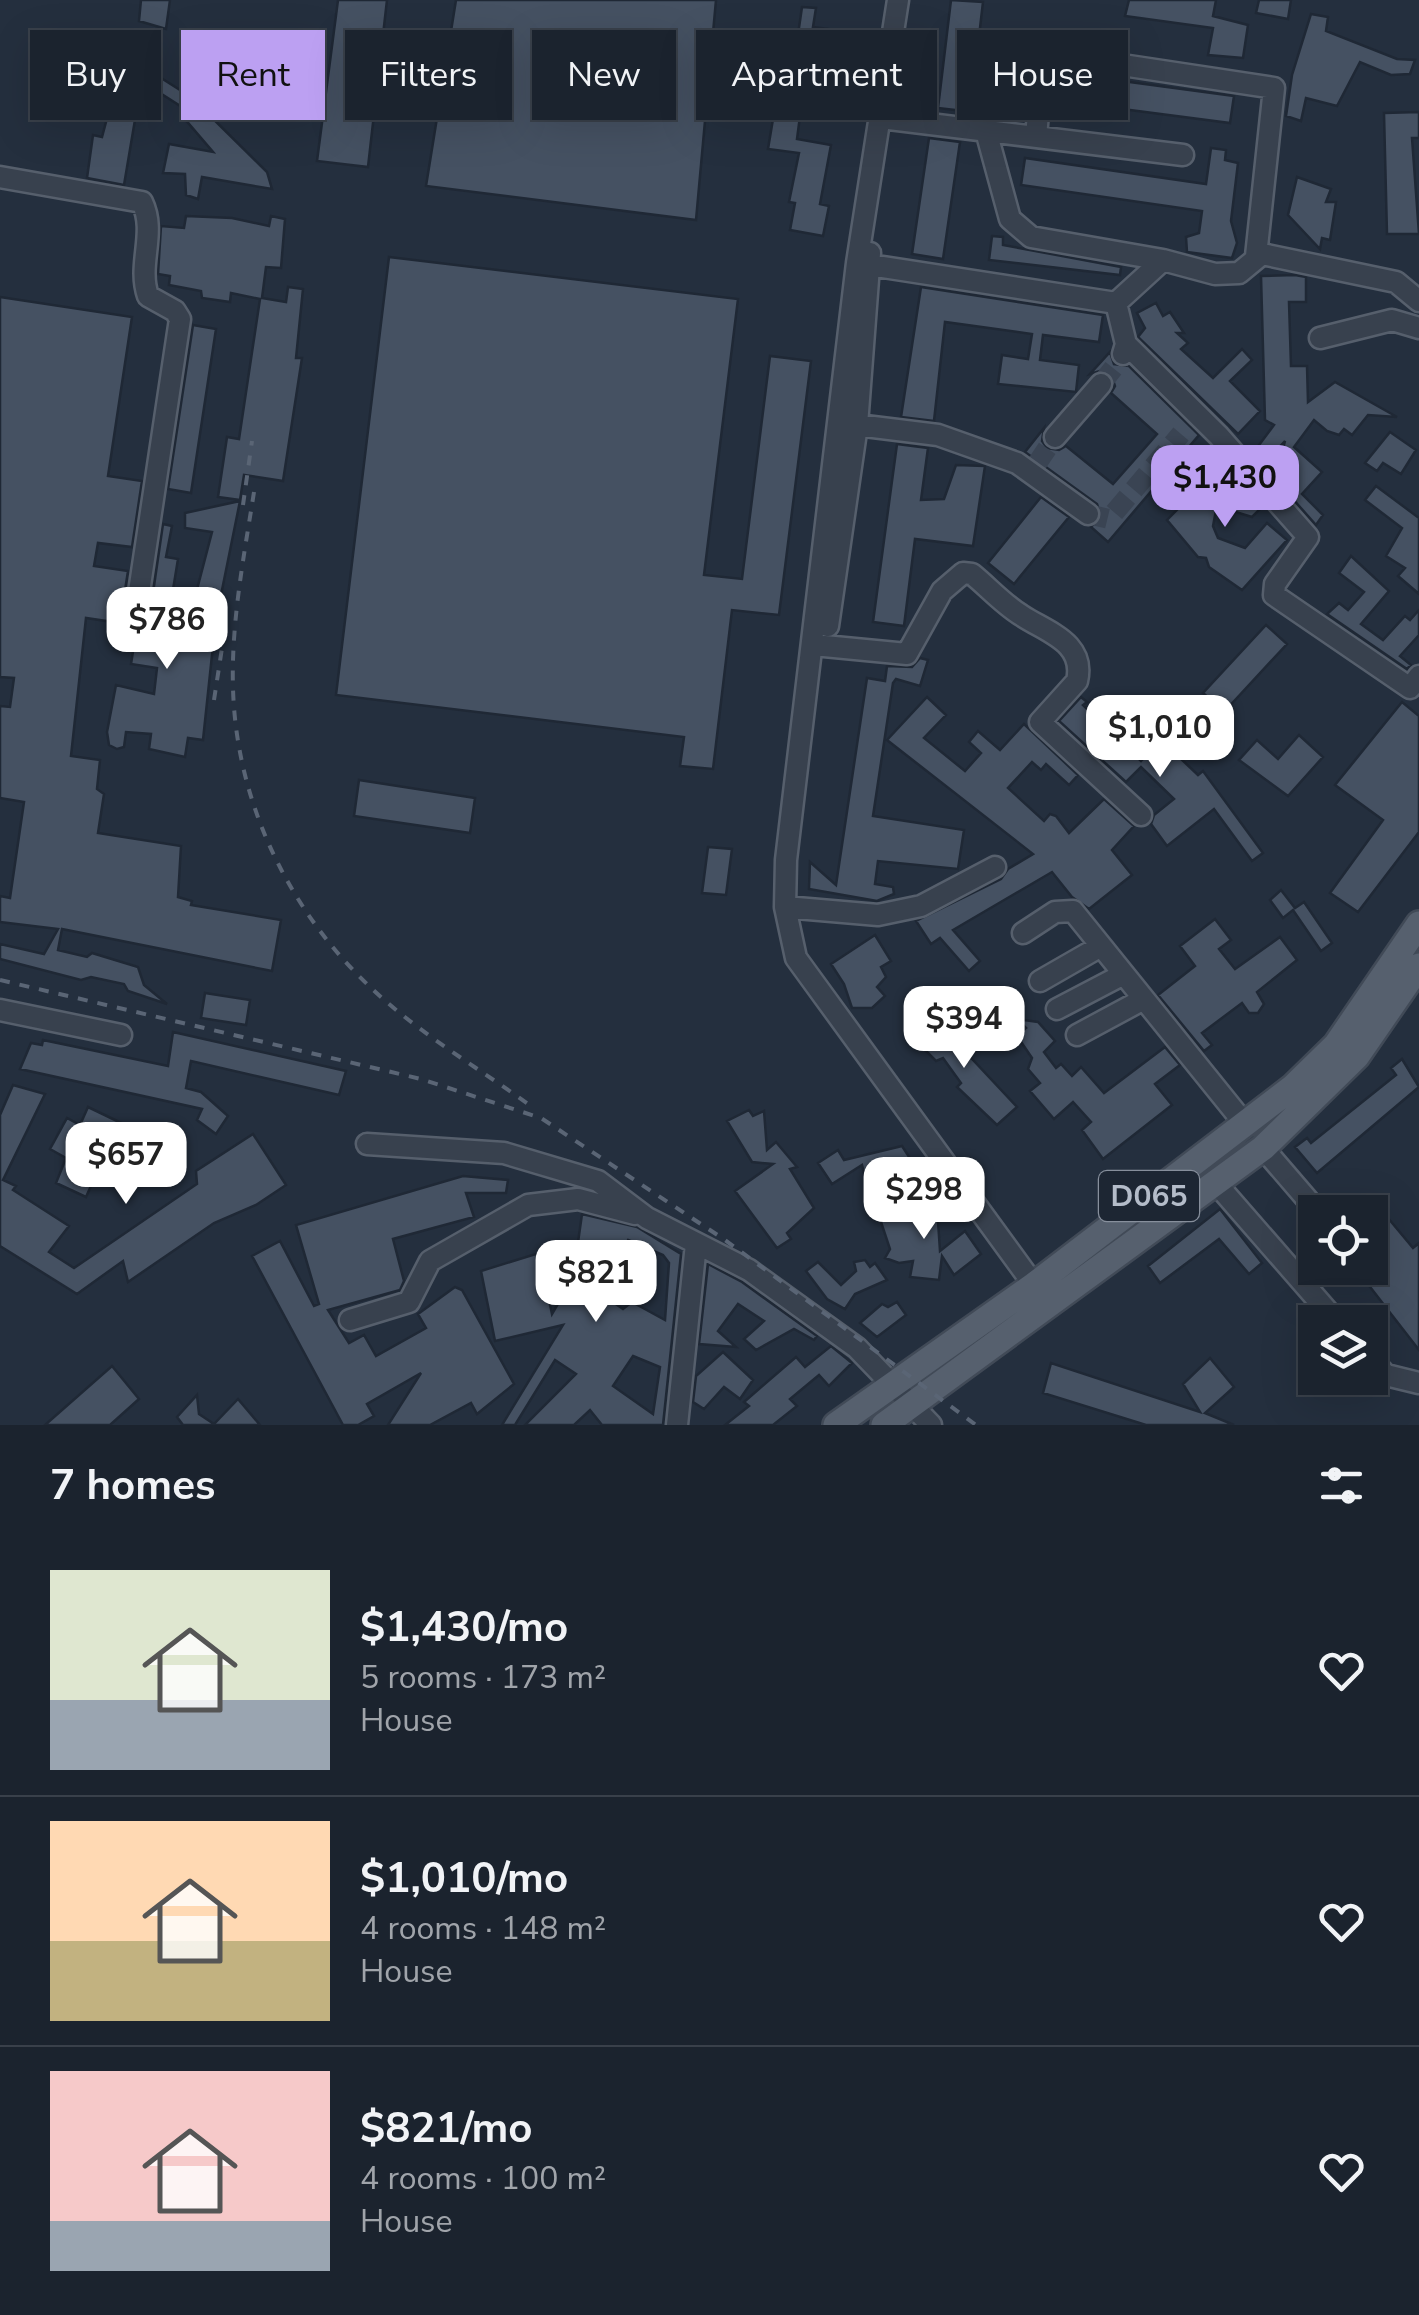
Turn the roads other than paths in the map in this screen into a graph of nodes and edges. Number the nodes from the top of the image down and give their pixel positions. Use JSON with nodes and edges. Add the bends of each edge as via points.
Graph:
{"nodes":[{"id":1,"x":898,"y":0,"type":"edge"},
{"id":2,"x":894,"y":30,"type":"edge"},
{"id":3,"x":1130,"y":66,"type":"dead end"},
{"id":4,"x":881,"y":120,"type":"edge"},
{"id":5,"x":897,"y":120,"type":"edge"},
{"id":6,"x":1037,"y":120,"type":"edge"},
{"id":7,"x":986,"y":131,"type":"junction"},
{"id":8,"x":1036,"y":137,"type":"junction"},
{"id":9,"x":1183,"y":155,"type":"dead end"},
{"id":10,"x":0,"y":177,"type":"edge"},
{"id":11,"x":1256,"y":256,"type":"junction"},
{"id":12,"x":1162,"y":260,"type":"junction"},
{"id":13,"x":864,"y":264,"type":"junction"},
{"id":14,"x":1419,"y":301,"type":"edge"},
{"id":15,"x":1116,"y":303,"type":"junction"},
{"id":16,"x":1419,"y":328,"type":"edge"},
{"id":17,"x":1320,"y":338,"type":"dead end"},
{"id":18,"x":1101,"y":384,"type":"tunnel mouth"},
{"id":19,"x":858,"y":425,"type":"junction"},
{"id":20,"x":1056,"y":438,"type":"tunnel mouth"},
{"id":21,"x":1088,"y":514,"type":"dead end"},
{"id":22,"x":133,"y":632,"type":"dead end"},
{"id":23,"x":824,"y":646,"type":"junction"},
{"id":24,"x":1419,"y":676,"type":"edge"},
{"id":25,"x":808,"y":690,"type":"junction"},
{"id":26,"x":1141,"y":815,"type":"dead end"},
{"id":27,"x":995,"y":868,"type":"dead end"},
{"id":28,"x":785,"y":907,"type":"junction"},
{"id":29,"x":1419,"y":924,"type":"edge"},
{"id":30,"x":1023,"y":933,"type":"dead end"},
{"id":31,"x":1101,"y":946,"type":"junction"},
{"id":32,"x":1419,"y":966,"type":"edge"},
{"id":33,"x":1122,"y":975,"type":"junction"},
{"id":34,"x":1040,"y":981,"type":"dead end"},
{"id":35,"x":1142,"y":1000,"type":"junction"},
{"id":36,"x":1057,"y":1009,"type":"dead end"},
{"id":37,"x":0,"y":1010,"type":"edge"},
{"id":38,"x":121,"y":1035,"type":"dead end"},
{"id":39,"x":1077,"y":1035,"type":"dead end"},
{"id":40,"x":1244,"y":1123,"type":"junction"},
{"id":41,"x":367,"y":1144,"type":"dead end"},
{"id":42,"x":1264,"y":1148,"type":"junction"},
{"id":43,"x":1215,"y":1182,"type":"junction"},
{"id":44,"x":1304,"y":1195,"type":"edge"},
{"id":45,"x":647,"y":1218,"type":"junction"},
{"id":46,"x":696,"y":1244,"type":"junction"},
{"id":47,"x":1034,"y":1285,"type":"junction"},
{"id":48,"x":1322,"y":1305,"type":"edge"},
{"id":49,"x":350,"y":1320,"type":"dead end"},
{"id":50,"x":1388,"y":1375,"type":"edge"},
{"id":51,"x":894,"y":1383,"type":"junction"},
{"id":52,"x":1419,"y":1383,"type":"edge"},
{"id":53,"x":912,"y":1406,"type":"junction"},
{"id":54,"x":678,"y":1425,"type":"edge"},
{"id":55,"x":836,"y":1425,"type":"edge"},
{"id":56,"x":884,"y":1425,"type":"edge"},
{"id":57,"x":931,"y":1425,"type":"edge"}],
"edges":[{"from":1,"to":2,"type":"street"},
{"from":3,"to":11,"type":"street","via":[[1274,88]]},
{"from":4,"to":13,"type":"street"},
{"from":5,"to":7,"type":"street"},
{"from":6,"to":8,"type":"street"},
{"from":7,"to":8,"type":"street"},
{"from":7,"to":12,"type":"street","via":[[1018,230]]},
{"from":8,"to":9,"type":"street"},
{"from":10,"to":22,"type":"street","via":[[142,202],[151,220],[142,278],[148,296],[180,319]]},
{"from":11,"to":12,"type":"street","via":[[1239,273],[1216,274]]},
{"from":11,"to":14,"type":"street","via":[[1396,282]]},
{"from":12,"to":15,"type":"street"},
{"from":13,"to":15,"type":"street"},
{"from":13,"to":19,"type":"street"},
{"from":13,"to":25,"type":"street"},
{"from":15,"to":24,"type":"street","via":[[1124,350],[1219,436],[1308,537],[1274,595],[1410,688]]},
{"from":16,"to":17,"type":"street","via":[[1392,320]]},
{"from":18,"to":20,"type":"street"},
{"from":19,"to":21,"type":"street","via":[[938,436],[1034,468]]},
{"from":19,"to":23,"type":"street"},
{"from":23,"to":25,"type":"street"},
{"from":23,"to":26,"type":"street","via":[[907,654],[942,592],[954,578],[972,574],[1021,616],[1067,643],[1076,656],[1077,681],[1040,722]]},
{"from":25,"to":28,"type":"street"},
{"from":27,"to":28,"type":"street","via":[[921,906],[878,915]]},
{"from":28,"to":47,"type":"street","via":[[796,958]]},
{"from":29,"to":40,"type":"main road","number":"D065","via":[[1336,1045]]},
{"from":30,"to":31,"type":"street","via":[[1055,912],[1073,912]]},
{"from":31,"to":33,"type":"street"},
{"from":31,"to":34,"type":"street"},
{"from":32,"to":42,"type":"main road","number":"D065","via":[[1356,1056]]},
{"from":33,"to":35,"type":"street"},
{"from":33,"to":36,"type":"street"},
{"from":35,"to":39,"type":"street"},
{"from":35,"to":40,"type":"street"},
{"from":37,"to":38,"type":"street"},
{"from":40,"to":47,"type":"main road","number":"D065"},
{"from":41,"to":45,"type":"street","via":[[504,1153],[598,1182]]},
{"from":42,"to":43,"type":"main road","number":"D065"},
{"from":42,"to":44,"type":"street"},
{"from":43,"to":48,"type":"street"},
{"from":43,"to":53,"type":"main road","number":"D065"},
{"from":45,"to":46,"type":"street"},
{"from":45,"to":49,"type":"street","via":[[578,1199],[528,1205],[430,1261],[409,1302]]},
{"from":46,"to":51,"type":"street","via":[[749,1270]]},
{"from":46,"to":54,"type":"street"},
{"from":47,"to":51,"type":"main road","number":"D065"},
{"from":50,"to":52,"type":"street"},
{"from":51,"to":53,"type":"street"},
{"from":51,"to":55,"type":"main road","number":"D065"},
{"from":53,"to":56,"type":"main road","number":"D065"},
{"from":53,"to":57,"type":"street"}]}
